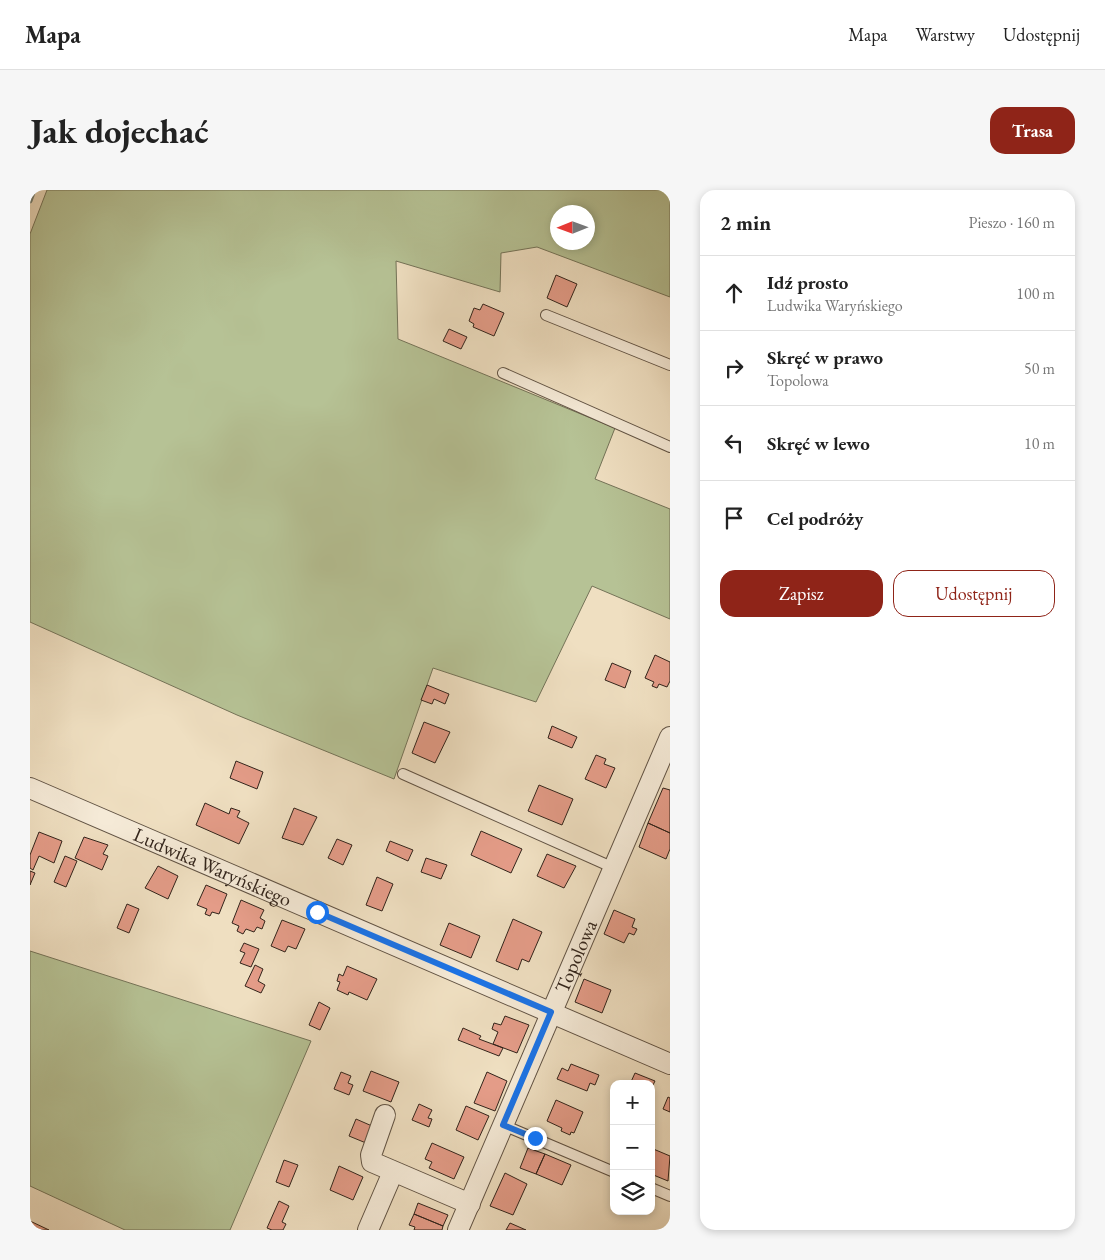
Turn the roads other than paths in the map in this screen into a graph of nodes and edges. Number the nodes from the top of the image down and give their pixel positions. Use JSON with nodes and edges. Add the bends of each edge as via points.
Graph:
{"nodes":[{"id":1,"x":546,"y":315,"type":"dead end"},
{"id":2,"x":670,"y":365,"type":"edge"},
{"id":3,"x":503,"y":373,"type":"dead end"},
{"id":4,"x":670,"y":447,"type":"edge"},
{"id":5,"x":670,"y":737,"type":"edge"},
{"id":6,"x":403,"y":774,"type":"dead end"},
{"id":7,"x":661,"y":778,"type":"edge"},
{"id":8,"x":30,"y":788,"type":"edge"},
{"id":9,"x":614,"y":868,"type":"junction"},
{"id":10,"x":551,"y":1012,"type":"junction"},
{"id":11,"x":670,"y":1064,"type":"edge"},
{"id":12,"x":385,"y":1114,"type":"dead end"},
{"id":13,"x":503,"y":1125,"type":"junction"},
{"id":14,"x":610,"y":1170,"type":"edge"},
{"id":15,"x":393,"y":1172,"type":"junction"},
{"id":16,"x":655,"y":1190,"type":"edge"},
{"id":17,"x":670,"y":1196,"type":"edge"},
{"id":18,"x":470,"y":1204,"type":"junction"},
{"id":19,"x":368,"y":1230,"type":"edge"},
{"id":20,"x":458,"y":1230,"type":"edge"}],
"edges":[{"from":1,"to":2,"type":"lane"},
{"from":3,"to":4,"type":"lane"},
{"from":5,"to":7,"type":"street","name":"Topolowa"},
{"from":6,"to":9,"type":"lane"},
{"from":7,"to":9,"type":"street","name":"Topolowa"},
{"from":8,"to":10,"type":"street","name":"Ludwika Waryńskiego"},
{"from":9,"to":10,"type":"street","name":"Topolowa"},
{"from":10,"to":11,"type":"street","name":"Ludwika Waryńskiego"},
{"from":10,"to":13,"type":"street","name":"Topolowa"},
{"from":12,"to":15,"type":"street","via":[[371,1160]]},
{"from":13,"to":14,"type":"lane"},
{"from":13,"to":18,"type":"street","name":"Topolowa"},
{"from":15,"to":18,"type":"street"},
{"from":15,"to":19,"type":"street"},
{"from":16,"to":17,"type":"lane"},
{"from":18,"to":20,"type":"street","name":"Topolowa"}]}
